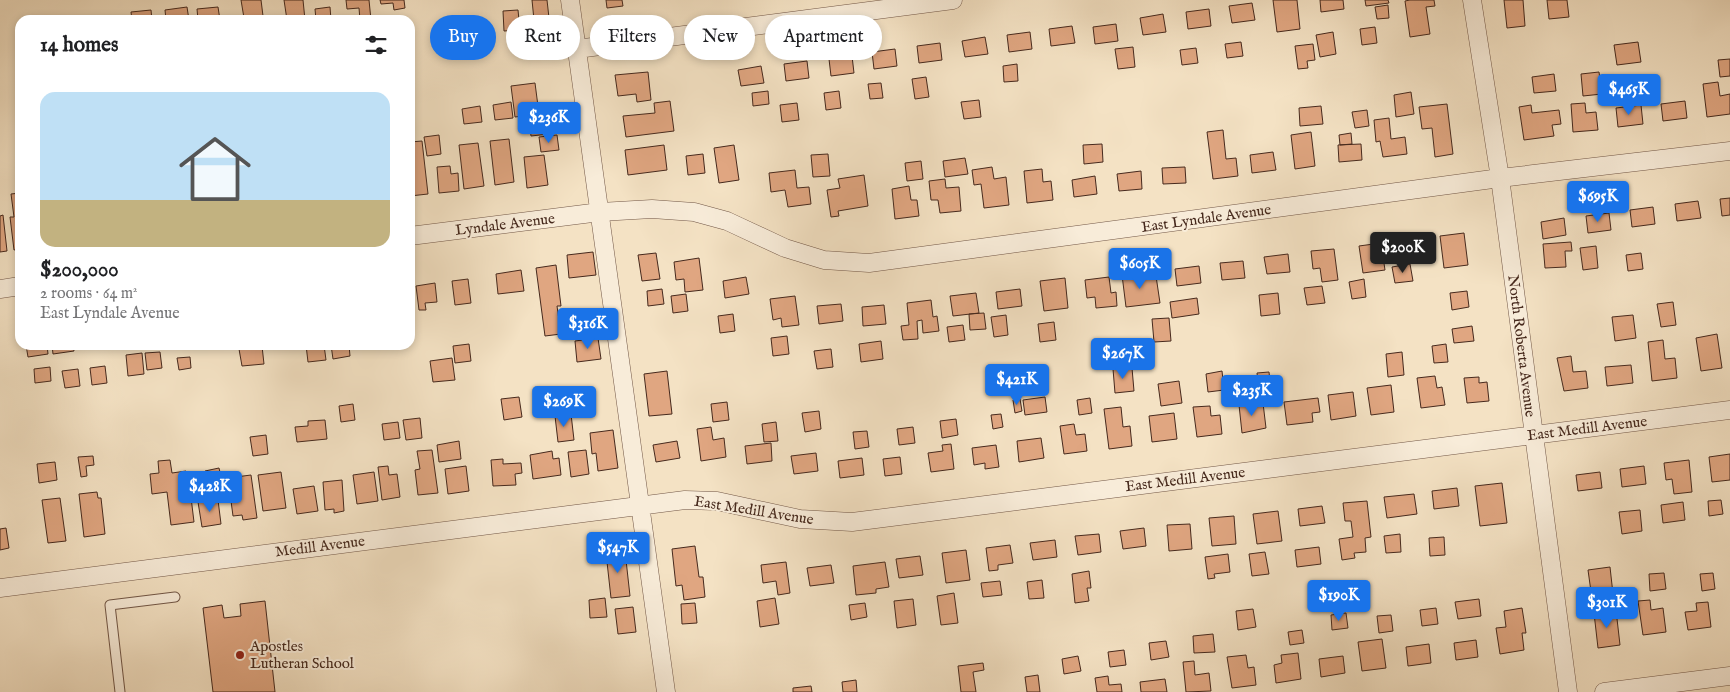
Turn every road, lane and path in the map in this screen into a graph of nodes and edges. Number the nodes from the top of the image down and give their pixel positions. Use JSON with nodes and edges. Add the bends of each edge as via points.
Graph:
{"nodes":[{"id":1,"x":570,"y":0,"type":"edge"},
{"id":2,"x":953,"y":0,"type":"edge"},
{"id":3,"x":1472,"y":0,"type":"edge"},
{"id":4,"x":572,"y":15,"type":"edge"},
{"id":5,"x":580,"y":49,"type":"edge"},
{"id":6,"x":579,"y":60,"type":"edge"},
{"id":7,"x":1730,"y":152,"type":"edge"},
{"id":8,"x":1500,"y":178,"type":"junction"},
{"id":9,"x":600,"y":212,"type":"junction"},
{"id":10,"x":415,"y":235,"type":"edge"},
{"id":11,"x":15,"y":287,"type":"edge"},
{"id":12,"x":0,"y":289,"type":"edge"},
{"id":13,"x":1730,"y":410,"type":"edge"},
{"id":14,"x":1534,"y":435,"type":"junction"},
{"id":15,"x":640,"y":505,"type":"junction"},
{"id":16,"x":0,"y":588,"type":"edge"},
{"id":17,"x":175,"y":597,"type":"dead end"},
{"id":18,"x":1730,"y":676,"type":"edge"},
{"id":19,"x":120,"y":692,"type":"edge"},
{"id":20,"x":666,"y":692,"type":"edge"},
{"id":21,"x":1568,"y":692,"type":"edge"},
{"id":22,"x":1604,"y":692,"type":"edge"}],
"edges":[{"from":1,"to":4,"type":"street"},
{"from":2,"to":5,"type":"street"},
{"from":3,"to":8,"type":"street","name":"North Roberta Avenue"},
{"from":6,"to":9,"type":"street"},
{"from":7,"to":8,"type":"street","name":"East Lyndale Avenue"},
{"from":8,"to":9,"type":"street","name":"East Lyndale Avenue","via":[[869,263],[824,260],[785,248],[727,221],[694,212],[652,209]]},
{"from":8,"to":14,"type":"street","name":"North Roberta Avenue"},
{"from":9,"to":10,"type":"street","name":"Lyndale Avenue"},
{"from":9,"to":15,"type":"street"},
{"from":11,"to":12,"type":"street"},
{"from":13,"to":14,"type":"street","name":"East Medill Avenue"},
{"from":14,"to":15,"type":"street","name":"East Medill Avenue","via":[[852,522],[800,519],[717,502],[685,500]]},
{"from":14,"to":21,"type":"street","name":"North Roberta Avenue"},
{"from":15,"to":16,"type":"street","name":"Medill Avenue"},
{"from":15,"to":20,"type":"street"},
{"from":17,"to":19,"type":"lane","via":[[110,606]]},
{"from":18,"to":22,"type":"street"}]}
